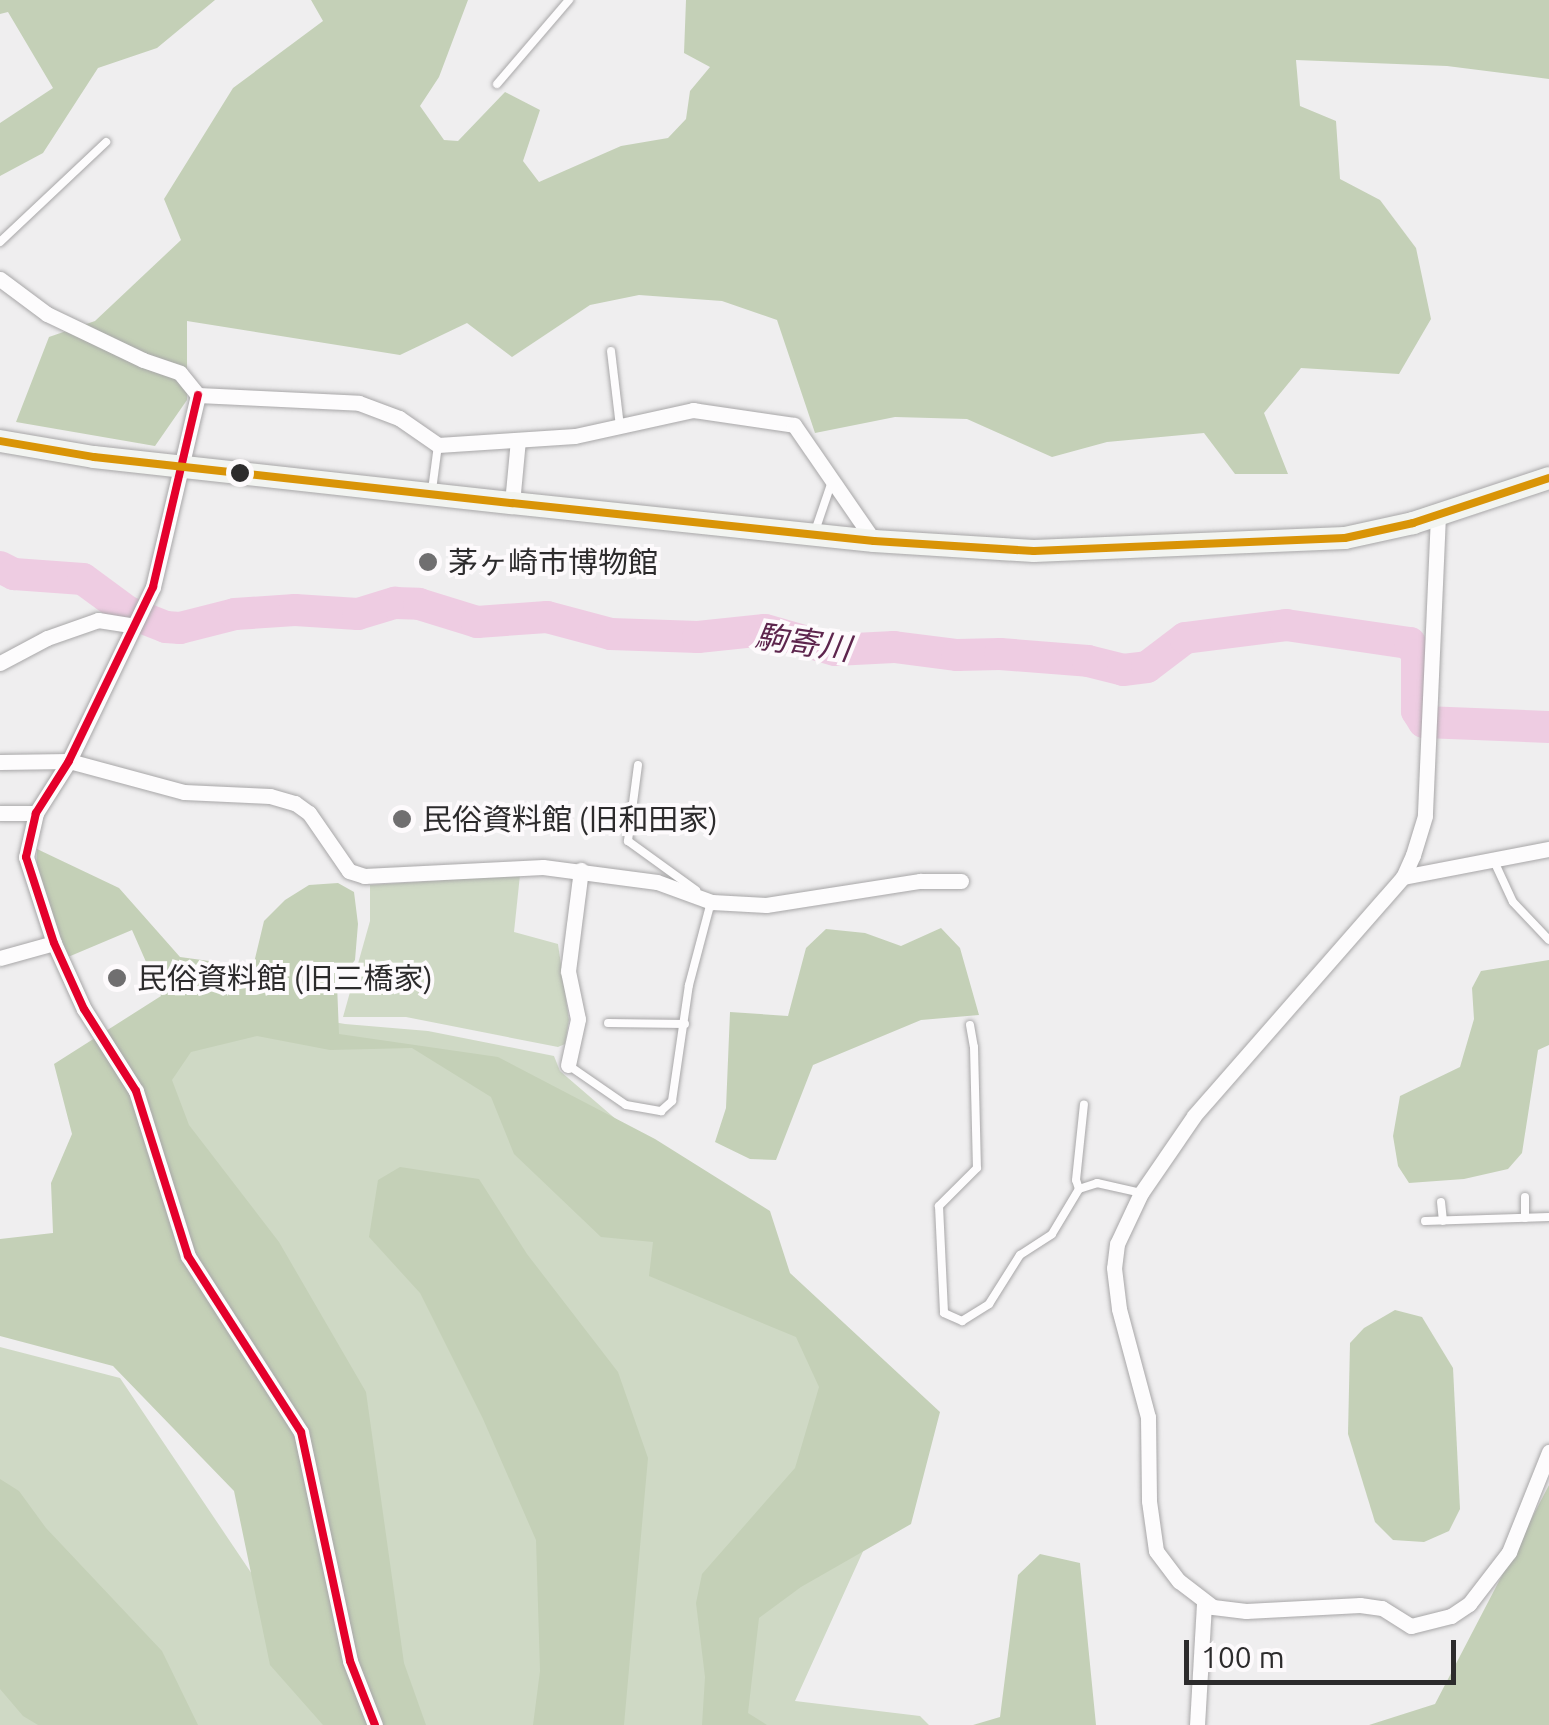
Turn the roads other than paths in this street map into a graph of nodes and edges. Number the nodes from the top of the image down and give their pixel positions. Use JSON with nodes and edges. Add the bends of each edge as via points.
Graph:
{"nodes":[{"id":1,"x":569,"y":0,"type":"edge"},
{"id":2,"x":497,"y":84,"type":"dead end"},
{"id":3,"x":106,"y":142,"type":"dead end"},
{"id":4,"x":0,"y":242,"type":"edge"},
{"id":5,"x":0,"y":280,"type":"edge"},
{"id":6,"x":611,"y":351,"type":"dead end"},
{"id":7,"x":198,"y":396,"type":"junction"},
{"id":8,"x":620,"y":426,"type":"junction"},
{"id":9,"x":518,"y":440,"type":"junction"},
{"id":10,"x":0,"y":441,"type":"edge"},
{"id":11,"x":438,"y":444,"type":"junction"},
{"id":12,"x":184,"y":467,"type":"junction"},
{"id":13,"x":1549,"y":478,"type":"edge"},
{"id":14,"x":832,"y":481,"type":"junction"},
{"id":15,"x":432,"y":494,"type":"junction"},
{"id":16,"x":512,"y":503,"type":"junction"},
{"id":17,"x":1438,"y":515,"type":"junction"},
{"id":18,"x":814,"y":535,"type":"junction"},
{"id":19,"x":874,"y":541,"type":"junction"},
{"id":20,"x":137,"y":620,"type":"junction"},
{"id":21,"x":0,"y":663,"type":"edge"},
{"id":22,"x":69,"y":761,"type":"junction"},
{"id":23,"x":0,"y":762,"type":"edge"},
{"id":24,"x":638,"y":765,"type":"dead end"},
{"id":25,"x":0,"y":812,"type":"edge"},
{"id":26,"x":36,"y":813,"type":"junction"},
{"id":27,"x":1549,"y":850,"type":"edge"},
{"id":28,"x":1493,"y":859,"type":"junction"},
{"id":29,"x":580,"y":870,"type":"junction"},
{"id":30,"x":1403,"y":877,"type":"junction"},
{"id":31,"x":961,"y":881,"type":"dead end"},
{"id":32,"x":712,"y":902,"type":"junction"},
{"id":33,"x":1549,"y":940,"type":"edge"},
{"id":34,"x":54,"y":943,"type":"junction"},
{"id":35,"x":0,"y":958,"type":"edge"},
{"id":36,"x":608,"y":1023,"type":"dead end"},
{"id":37,"x":684,"y":1024,"type":"junction"},
{"id":38,"x":970,"y":1025,"type":"dead end"},
{"id":39,"x":568,"y":1065,"type":"joint"},
{"id":40,"x":1084,"y":1104,"type":"dead end"},
{"id":41,"x":1079,"y":1189,"type":"junction"},
{"id":42,"x":1140,"y":1193,"type":"junction"},
{"id":43,"x":1525,"y":1197,"type":"dead end"},
{"id":44,"x":1441,"y":1202,"type":"dead end"},
{"id":45,"x":1549,"y":1217,"type":"edge"},
{"id":46,"x":1525,"y":1218,"type":"junction"},
{"id":47,"x":1442,"y":1221,"type":"junction"},
{"id":48,"x":1425,"y":1222,"type":"dead end"},
{"id":49,"x":1549,"y":1452,"type":"edge"},
{"id":50,"x":1204,"y":1602,"type":"junction"},
{"id":51,"x":375,"y":1725,"type":"edge"},
{"id":52,"x":1197,"y":1725,"type":"edge"}],
"edges":[{"from":1,"to":2,"type":"lane"},
{"from":3,"to":4,"type":"lane"},
{"from":5,"to":7,"type":"street","via":[[47,314],[180,373]]},
{"from":6,"to":8,"type":"lane"},
{"from":7,"to":11,"type":"street","via":[[359,403],[399,418]]},
{"from":7,"to":12,"type":"street"},
{"from":8,"to":9,"type":"street"},
{"from":8,"to":14,"type":"street","via":[[693,410],[794,426]]},
{"from":9,"to":11,"type":"street"},
{"from":9,"to":16,"type":"street"},
{"from":10,"to":12,"type":"street"},
{"from":11,"to":15,"type":"lane"},
{"from":12,"to":15,"type":"street"},
{"from":12,"to":20,"type":"street","via":[[164,554]]},
{"from":13,"to":17,"type":"street"},
{"from":14,"to":18,"type":"lane"},
{"from":14,"to":19,"type":"street"},
{"from":15,"to":16,"type":"street"},
{"from":16,"to":18,"type":"street"},
{"from":17,"to":19,"type":"street","via":[[1368,534],[1290,542],[1034,551]]},
{"from":17,"to":30,"type":"street","via":[[1426,816]]},
{"from":18,"to":19,"type":"street"},
{"from":20,"to":21,"type":"street","via":[[98,620]]},
{"from":20,"to":22,"type":"street"},
{"from":22,"to":23,"type":"street"},
{"from":22,"to":26,"type":"street"},
{"from":22,"to":29,"type":"street","via":[[184,792],[296,803],[349,871],[364,876]]},
{"from":24,"to":32,"type":"lane","via":[[628,840]]},
{"from":25,"to":26,"type":"street"},
{"from":26,"to":34,"type":"street","via":[[26,857]]},
{"from":27,"to":28,"type":"street"},
{"from":28,"to":30,"type":"street"},
{"from":28,"to":33,"type":"lane","via":[[1513,902]]},
{"from":29,"to":32,"type":"street","via":[[657,882]]},
{"from":29,"to":39,"type":"street","via":[[568,970],[578,1019]]},
{"from":30,"to":42,"type":"street","via":[[1194,1116]]},
{"from":31,"to":32,"type":"street","via":[[920,881],[766,905]]},
{"from":32,"to":37,"type":"lane"},
{"from":34,"to":35,"type":"street"},
{"from":34,"to":51,"type":"street","via":[[84,1009],[136,1091],[188,1256],[301,1432],[350,1660]]},
{"from":36,"to":37,"type":"lane"},
{"from":37,"to":39,"type":"lane","via":[[676,1087],[661,1111],[626,1105]]},
{"from":38,"to":41,"type":"lane","via":[[977,1168],[938,1206],[944,1314],[962,1321],[988,1304],[1020,1255],[1052,1234]]},
{"from":40,"to":41,"type":"lane"},
{"from":41,"to":42,"type":"lane","via":[[1097,1182]]},
{"from":42,"to":50,"type":"street","via":[[1114,1268],[1148,1417],[1150,1530],[1156,1551]]},
{"from":43,"to":46,"type":"lane"},
{"from":44,"to":47,"type":"lane"},
{"from":45,"to":46,"type":"lane"},
{"from":46,"to":47,"type":"lane"},
{"from":47,"to":48,"type":"lane"},
{"from":49,"to":50,"type":"street","via":[[1509,1552],[1469,1604],[1451,1616],[1411,1626],[1382,1608],[1360,1605],[1246,1612]]},
{"from":50,"to":52,"type":"street"}]}
